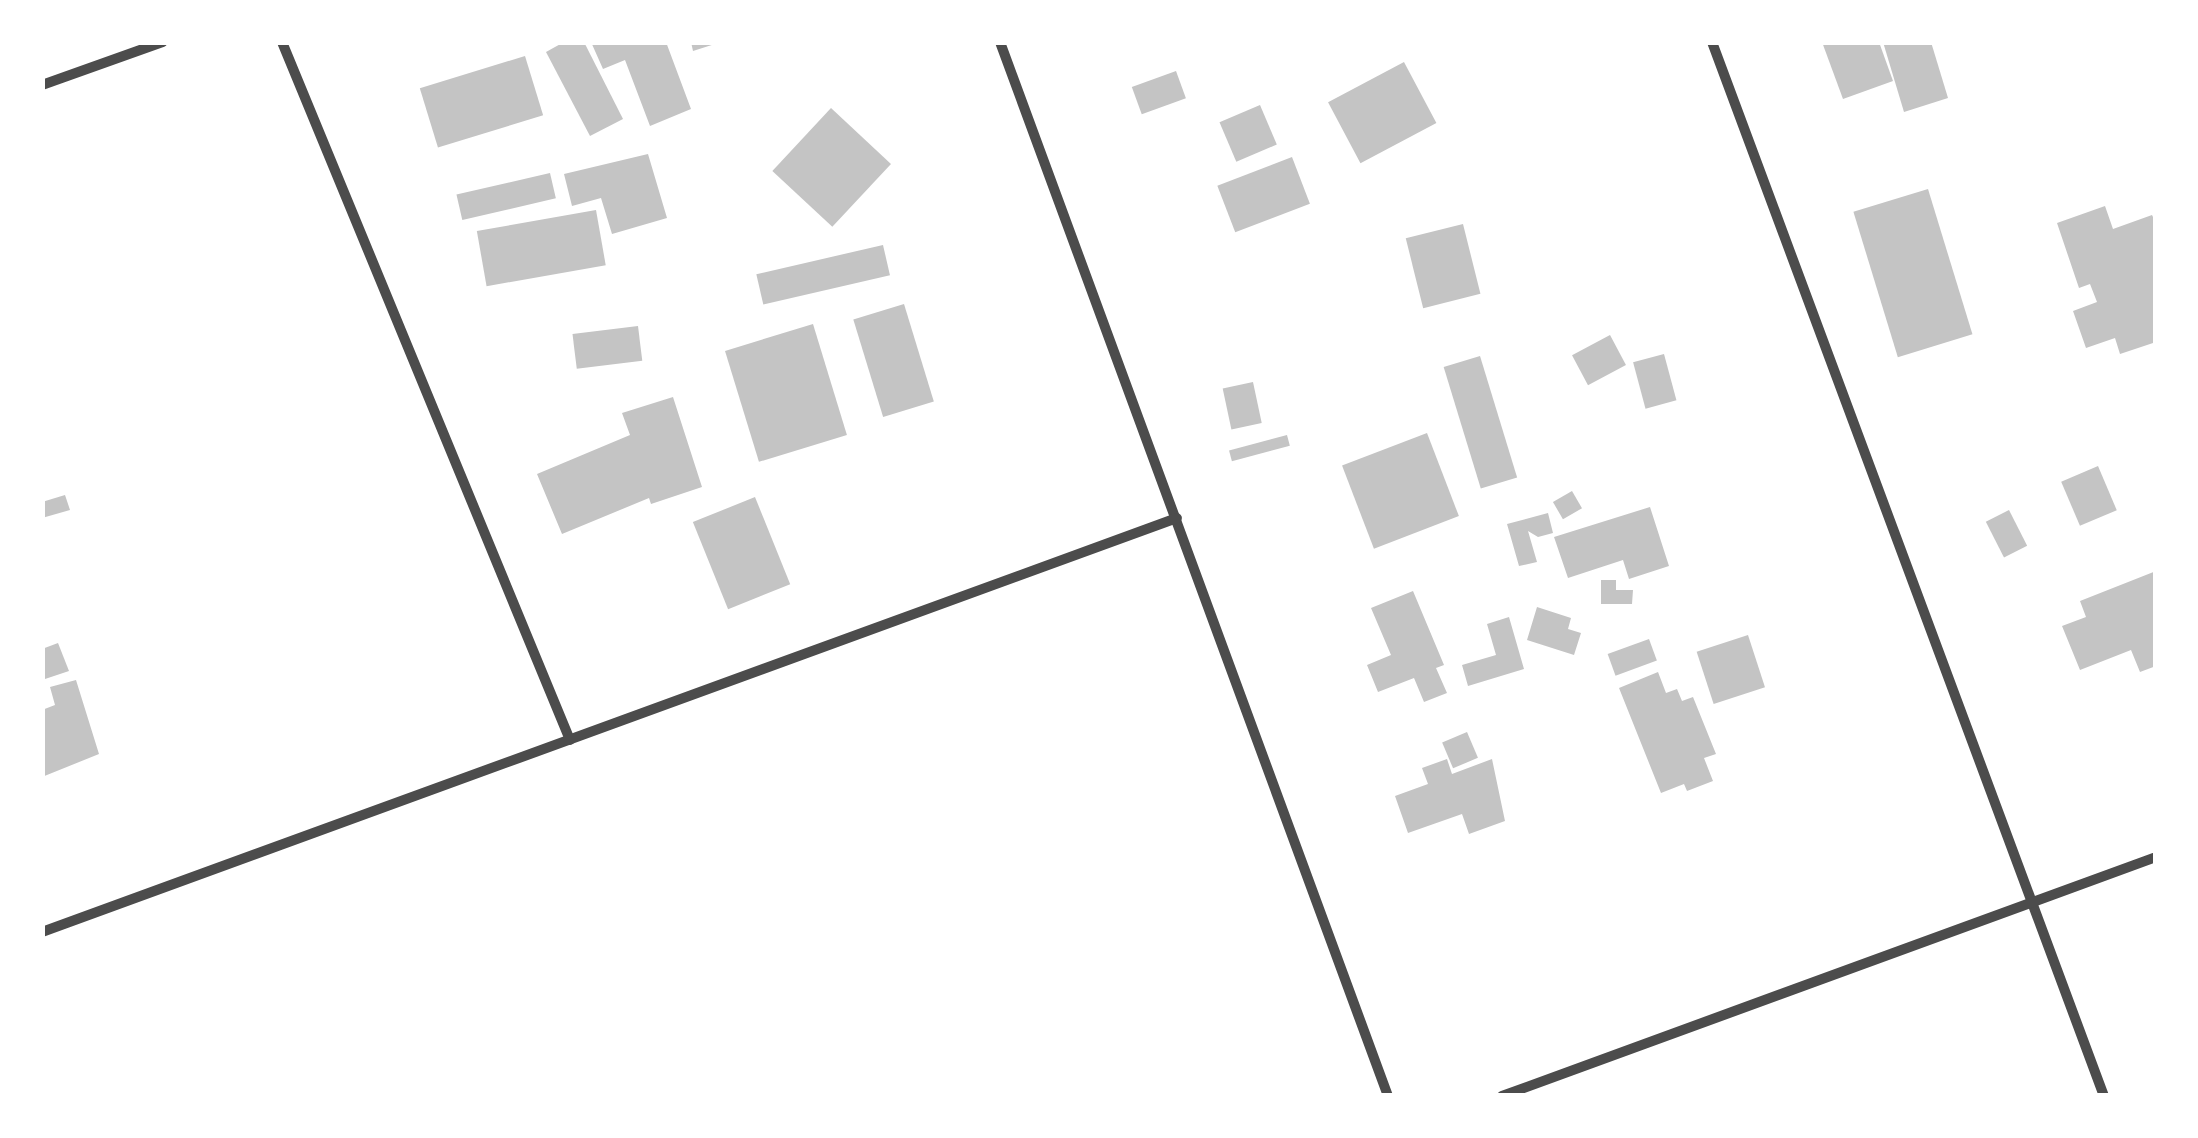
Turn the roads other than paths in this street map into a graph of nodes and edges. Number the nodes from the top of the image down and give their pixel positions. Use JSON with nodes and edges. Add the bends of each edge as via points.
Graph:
{"nodes":[{"id":1,"x":163,"y":42,"type":"edge"},
{"id":2,"x":282,"y":42,"type":"edge"},
{"id":3,"x":1000,"y":42,"type":"edge"},
{"id":4,"x":1712,"y":42,"type":"edge"},
{"id":5,"x":42,"y":84,"type":"edge"},
{"id":6,"x":1177,"y":518,"type":"junction"},
{"id":7,"x":570,"y":740,"type":"junction"},
{"id":8,"x":2156,"y":858,"type":"edge"},
{"id":9,"x":2034,"y":902,"type":"junction"},
{"id":10,"x":42,"y":932,"type":"edge"},
{"id":11,"x":1388,"y":1096,"type":"edge"},
{"id":12,"x":1502,"y":1096,"type":"edge"},
{"id":13,"x":2104,"y":1096,"type":"edge"}],
"edges":[{"from":1,"to":5,"type":"street"},
{"from":2,"to":7,"type":"street"},
{"from":3,"to":6,"type":"street"},
{"from":4,"to":9,"type":"street"},
{"from":6,"to":7,"type":"street"},
{"from":6,"to":11,"type":"street"},
{"from":7,"to":10,"type":"street"},
{"from":8,"to":9,"type":"street"},
{"from":9,"to":12,"type":"street"},
{"from":9,"to":13,"type":"street"}]}
